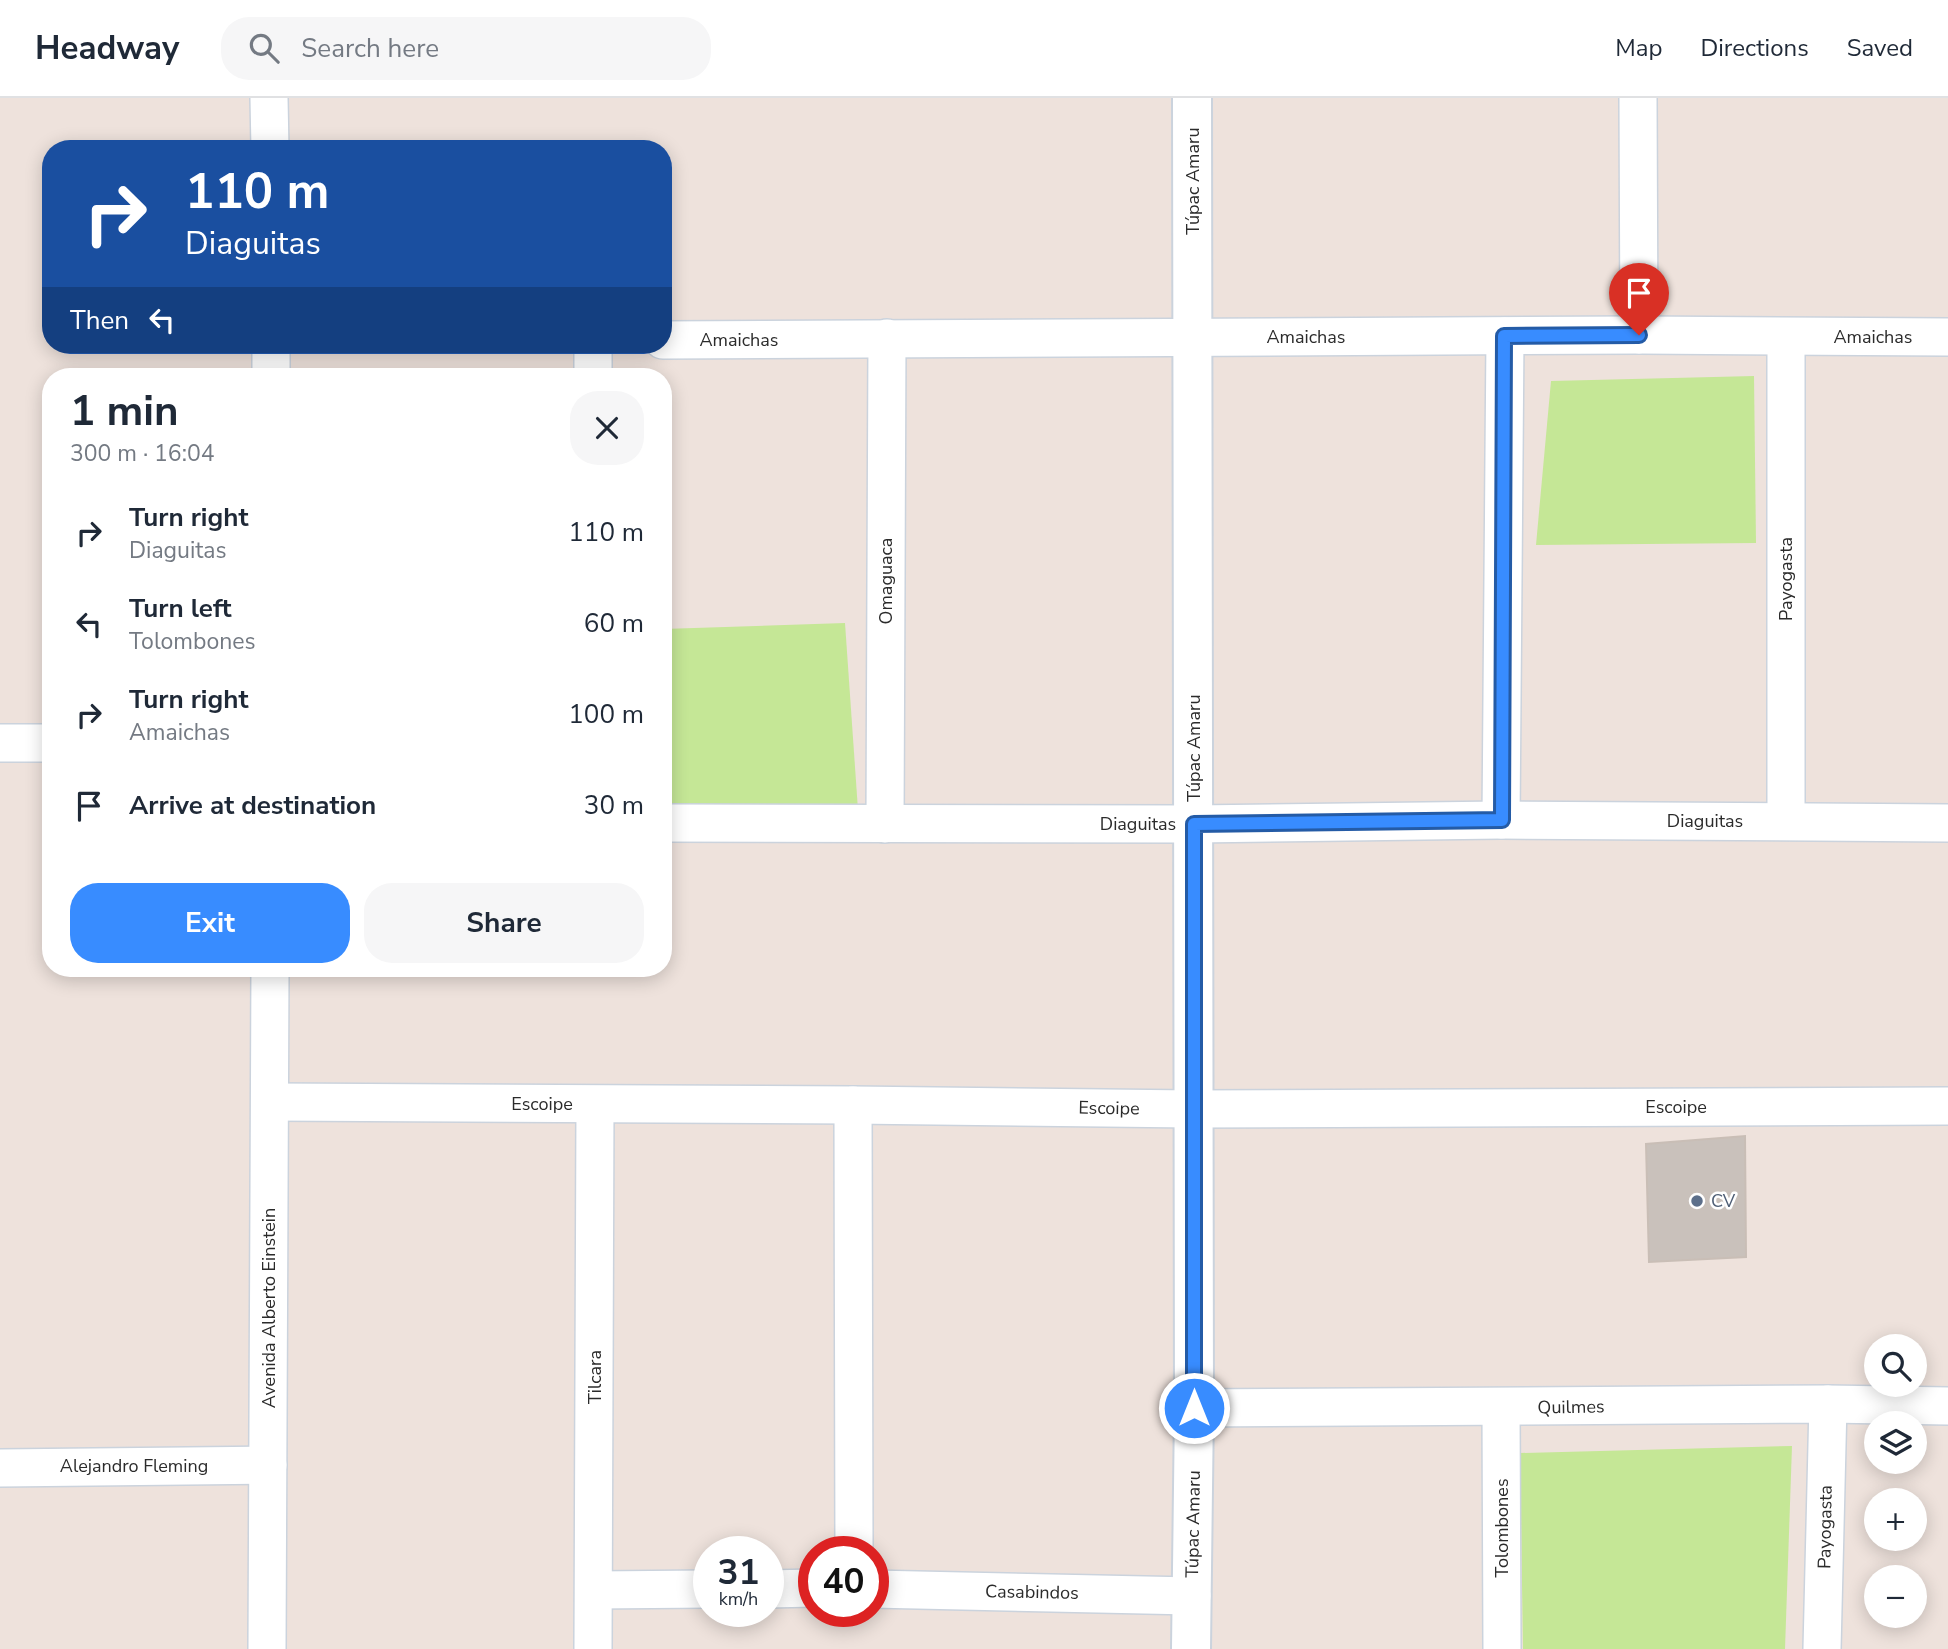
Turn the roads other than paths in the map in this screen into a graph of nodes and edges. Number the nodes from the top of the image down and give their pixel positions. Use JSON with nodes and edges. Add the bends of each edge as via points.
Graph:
{"nodes":[{"id":1,"x":269,"y":98,"type":"edge"},
{"id":2,"x":1192,"y":98,"type":"edge"},
{"id":3,"x":1638,"y":98,"type":"edge"},
{"id":4,"x":270,"y":140,"type":"edge"},
{"id":5,"x":1639,"y":335,"type":"junction"},
{"id":6,"x":1504,"y":336,"type":"junction"},
{"id":7,"x":1194,"y":337,"type":"junction"},
{"id":8,"x":1786,"y":337,"type":"junction"},
{"id":9,"x":1948,"y":337,"type":"edge"},
{"id":10,"x":887,"y":338,"type":"junction"},
{"id":11,"x":672,"y":340,"type":"edge"},
{"id":12,"x":0,"y":743,"type":"edge"},
{"id":13,"x":42,"y":743,"type":"edge"},
{"id":14,"x":1502,"y":820,"type":"junction"},
{"id":15,"x":1786,"y":821,"type":"junction"},
{"id":16,"x":672,"y":823,"type":"edge"},
{"id":17,"x":1948,"y":823,"type":"edge"},
{"id":18,"x":885,"y":824,"type":"junction"},
{"id":19,"x":1194,"y":824,"type":"junction"},
{"id":20,"x":270,"y":977,"type":"edge"},
{"id":21,"x":270,"y":1102,"type":"junction"},
{"id":22,"x":595,"y":1105,"type":"junction"},
{"id":23,"x":853,"y":1105,"type":"junction"},
{"id":24,"x":1948,"y":1106,"type":"edge"},
{"id":25,"x":1194,"y":1110,"type":"junction"},
{"id":26,"x":1828,"y":1404,"type":"junction"},
{"id":27,"x":1948,"y":1406,"type":"edge"},
{"id":28,"x":1194,"y":1408,"type":"junction"},
{"id":29,"x":1502,"y":1408,"type":"junction"},
{"id":30,"x":268,"y":1465,"type":"junction"},
{"id":31,"x":0,"y":1468,"type":"edge"},
{"id":32,"x":854,"y":1536,"type":"edge"},
{"id":33,"x":693,"y":1589,"type":"edge"},
{"id":34,"x":889,"y":1589,"type":"edge"},
{"id":35,"x":594,"y":1590,"type":"junction"},
{"id":36,"x":1192,"y":1596,"type":"junction"},
{"id":37,"x":267,"y":1649,"type":"edge"},
{"id":38,"x":593,"y":1649,"type":"edge"},
{"id":39,"x":1191,"y":1649,"type":"edge"},
{"id":40,"x":1502,"y":1649,"type":"edge"},
{"id":41,"x":1822,"y":1649,"type":"edge"}],
"edges":[{"from":1,"to":4,"type":"street"},
{"from":2,"to":7,"type":"street","name":"Túpac Amaru"},
{"from":3,"to":5,"type":"street"},
{"from":5,"to":6,"type":"street","name":"Amaichas"},
{"from":5,"to":8,"type":"street","name":"Amaichas"},
{"from":6,"to":7,"type":"street","name":"Amaichas"},
{"from":6,"to":14,"type":"street"},
{"from":7,"to":10,"type":"street","name":"Amaichas"},
{"from":7,"to":19,"type":"street","name":"Túpac Amaru"},
{"from":8,"to":9,"type":"street","name":"Amaichas"},
{"from":8,"to":15,"type":"street","name":"Payogasta"},
{"from":10,"to":11,"type":"street","name":"Amaichas"},
{"from":10,"to":18,"type":"street","name":"Omaguaca"},
{"from":12,"to":13,"type":"street"},
{"from":14,"to":15,"type":"street","name":"Diaguitas"},
{"from":14,"to":19,"type":"street","name":"Diaguitas"},
{"from":15,"to":17,"type":"street","name":"Diaguitas"},
{"from":16,"to":18,"type":"street","name":"Diaguitas"},
{"from":18,"to":19,"type":"street","name":"Diaguitas"},
{"from":19,"to":25,"type":"street","name":"Túpac Amaru"},
{"from":20,"to":21,"type":"street","name":"Avenida Alberto Einstein"},
{"from":21,"to":22,"type":"street","name":"Escoipe"},
{"from":21,"to":30,"type":"street","name":"Avenida Alberto Einstein"},
{"from":22,"to":23,"type":"street","name":"Escoipe"},
{"from":22,"to":35,"type":"street","name":"Tilcara"},
{"from":23,"to":25,"type":"street","name":"Escoipe"},
{"from":23,"to":32,"type":"street"},
{"from":24,"to":25,"type":"street","name":"Escoipe"},
{"from":25,"to":28,"type":"street","name":"Túpac Amaru"},
{"from":26,"to":27,"type":"street","name":"Quilmes"},
{"from":26,"to":29,"type":"street","name":"Quilmes"},
{"from":26,"to":41,"type":"street","name":"Payogasta"},
{"from":28,"to":29,"type":"street","name":"Quilmes"},
{"from":28,"to":36,"type":"street","name":"Túpac Amaru"},
{"from":29,"to":40,"type":"street","name":"Tolombones"},
{"from":30,"to":31,"type":"street","name":"Alejandro Fleming"},
{"from":30,"to":37,"type":"street","name":"Avenida Alberto Einstein"},
{"from":33,"to":35,"type":"street"},
{"from":34,"to":36,"type":"street","name":"Casabindos"},
{"from":35,"to":38,"type":"street","name":"Tilcara"},
{"from":36,"to":39,"type":"street","name":"Túpac Amaru"}]}
